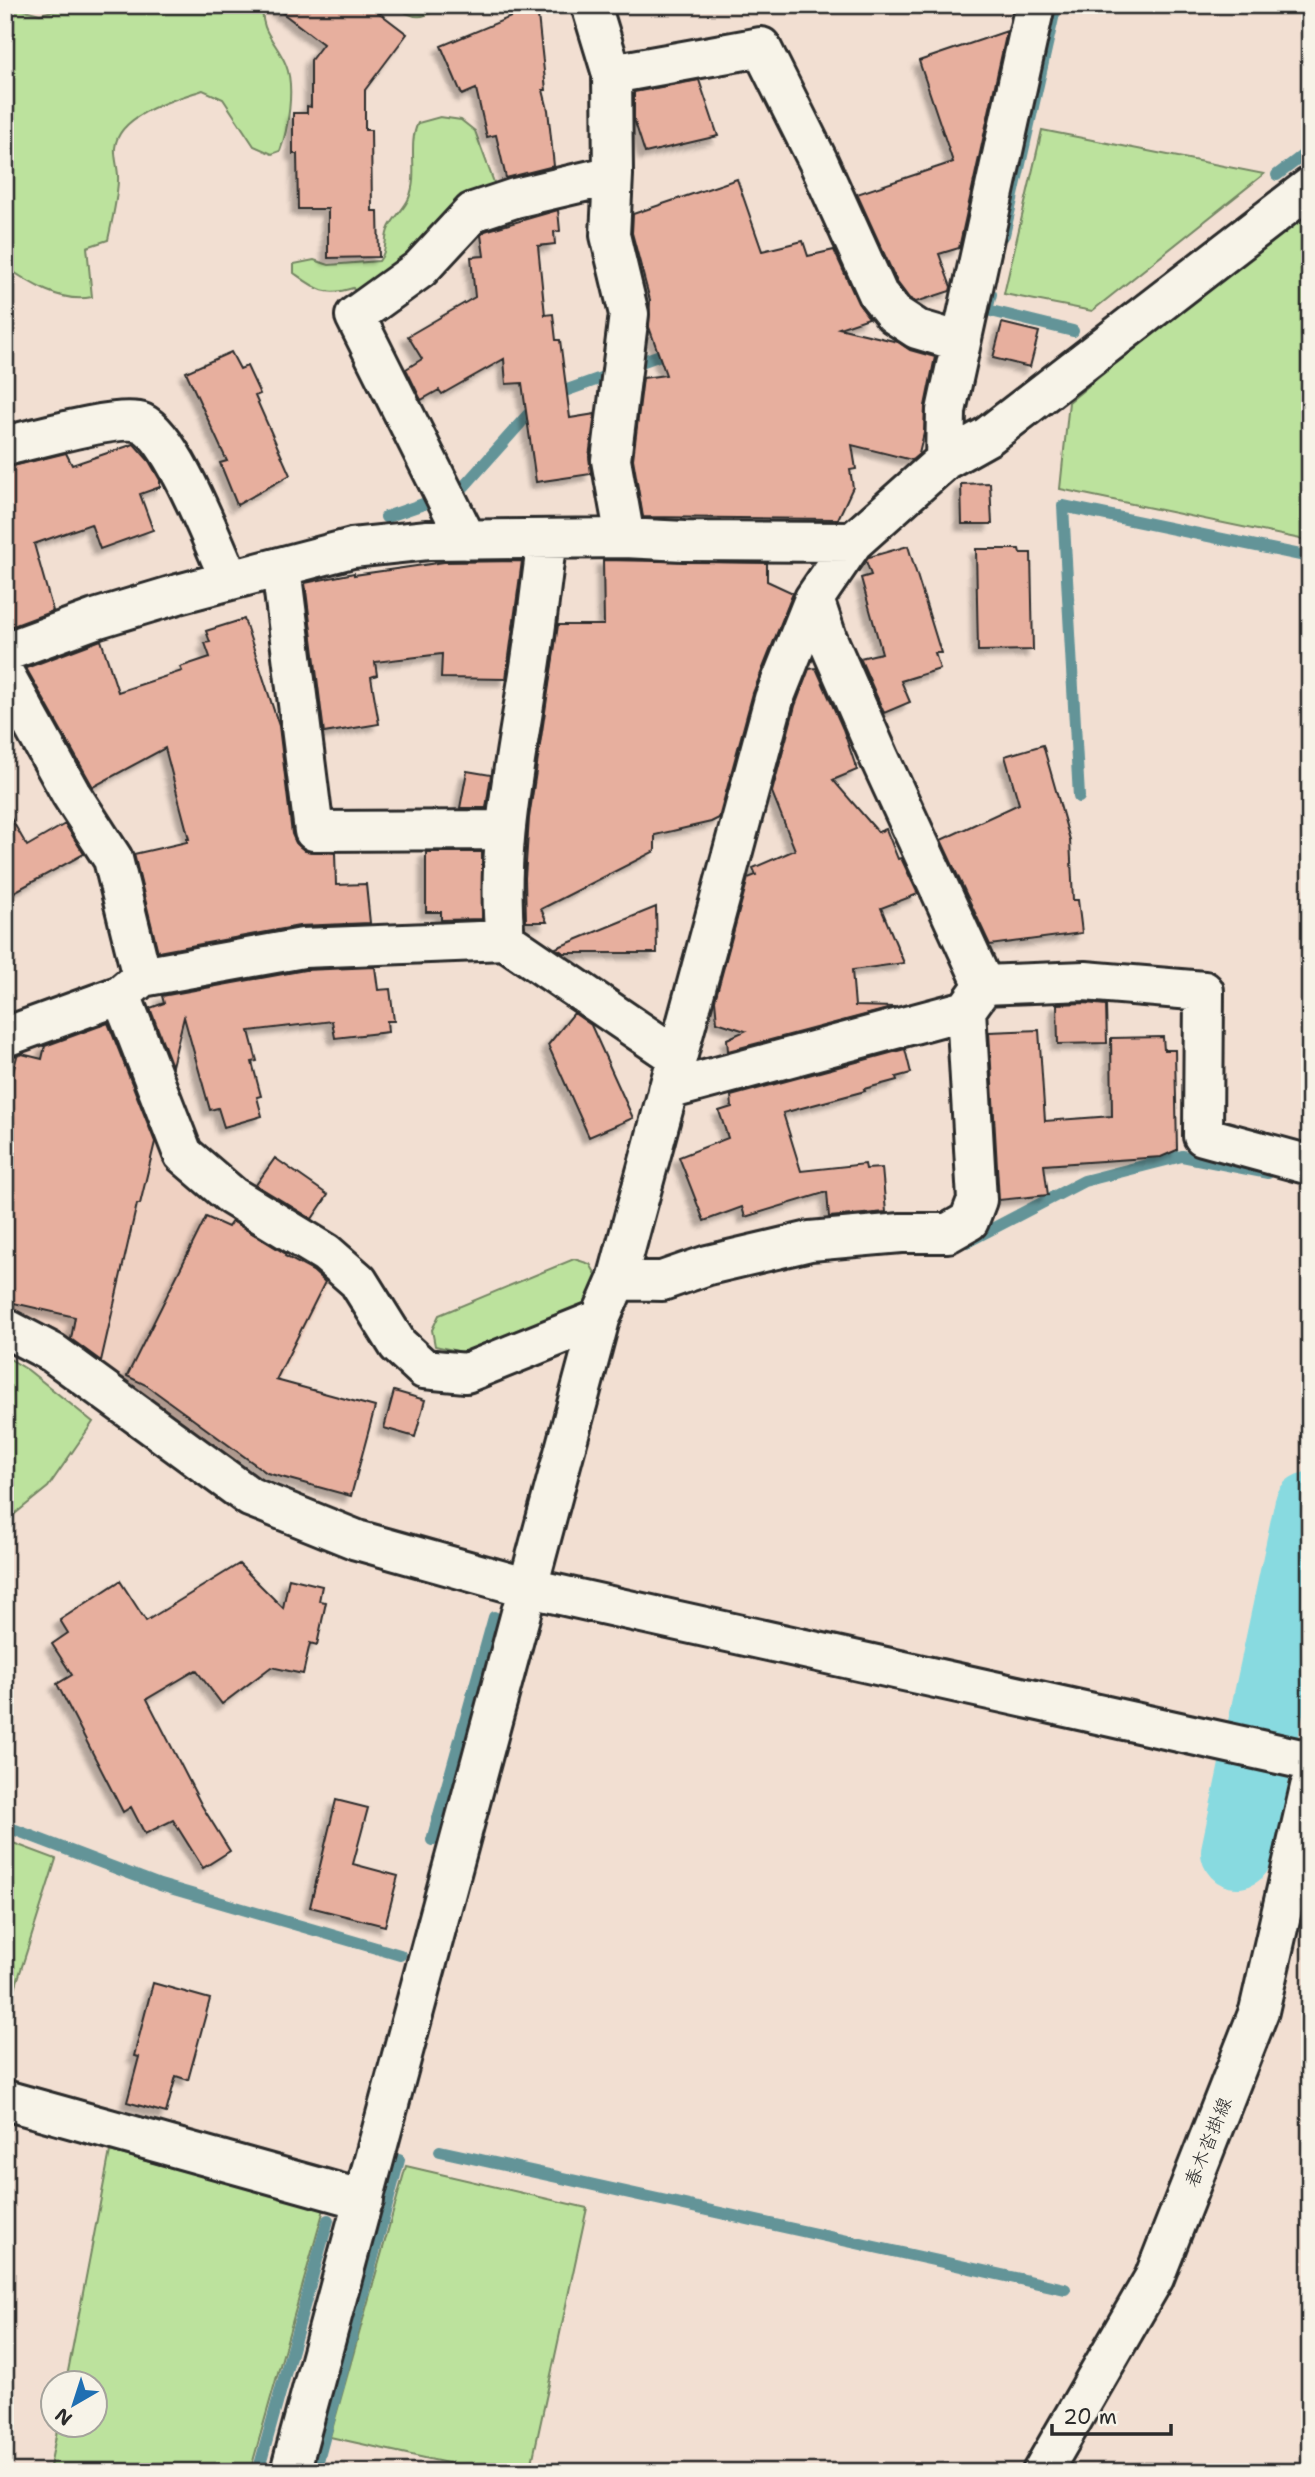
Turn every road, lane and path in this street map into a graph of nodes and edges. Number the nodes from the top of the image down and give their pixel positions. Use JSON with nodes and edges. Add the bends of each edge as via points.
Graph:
{"nodes":[{"id":1,"x":591,"y":5,"type":"edge"},
{"id":2,"x":1035,"y":5,"type":"edge"},
{"id":3,"x":612,"y":74,"type":"junction"},
{"id":4,"x":612,"y":175,"type":"junction"},
{"id":5,"x":1310,"y":187,"type":"edge"},
{"id":6,"x":961,"y":342,"type":"junction"},
{"id":7,"x":5,"y":446,"type":"edge"},
{"id":8,"x":945,"y":460,"type":"junction"},
{"id":9,"x":625,"y":538,"type":"junction"},
{"id":10,"x":547,"y":539,"type":"junction"},
{"id":11,"x":467,"y":540,"type":"junction"},
{"id":12,"x":853,"y":542,"type":"junction"},
{"id":13,"x":281,"y":568,"type":"junction"},
{"id":14,"x":230,"y":580,"type":"junction"},
{"id":15,"x":814,"y":599,"type":"junction"},
{"id":16,"x":5,"y":652,"type":"edge"},
{"id":17,"x":5,"y":675,"type":"edge"},
{"id":18,"x":504,"y":830,"type":"junction"},
{"id":19,"x":505,"y":940,"type":"junction"},
{"id":20,"x":131,"y":986,"type":"junction"},
{"id":21,"x":975,"y":998,"type":"junction"},
{"id":22,"x":5,"y":1037,"type":"edge"},
{"id":23,"x":673,"y":1074,"type":"junction"},
{"id":24,"x":1310,"y":1165,"type":"edge"},
{"id":25,"x":617,"y":1280,"type":"junction"},
{"id":26,"x":600,"y":1319,"type":"junction"},
{"id":27,"x":5,"y":1328,"type":"edge"},
{"id":28,"x":529,"y":1588,"type":"junction"},
{"id":29,"x":1310,"y":1761,"type":"edge"},
{"id":30,"x":1310,"y":1787,"type":"edge"},
{"id":31,"x":5,"y":2100,"type":"edge"},
{"id":32,"x":364,"y":2200,"type":"junction"},
{"id":33,"x":290,"y":2472,"type":"edge"},
{"id":34,"x":1042,"y":2472,"type":"edge"}],
"edges":[{"from":1,"to":3,"type":"street"},
{"from":2,"to":6,"type":"street"},
{"from":3,"to":4,"type":"street"},
{"from":3,"to":6,"type":"street","via":[[761,47],[878,294],[894,314],[917,329]]},
{"from":4,"to":9,"type":"street","via":[[610,235],[629,314],[611,460]]},
{"from":4,"to":11,"type":"street","via":[[473,212],[420,269],[355,316]]},
{"from":5,"to":8,"type":"street","via":[[988,436]]},
{"from":6,"to":8,"type":"street","via":[[946,411]]},
{"from":7,"to":14,"type":"street","via":[[115,421],[141,422],[174,459]]},
{"from":8,"to":12,"type":"street"},
{"from":9,"to":10,"type":"street"},
{"from":9,"to":12,"type":"street"},
{"from":10,"to":11,"type":"street"},
{"from":10,"to":18,"type":"street"},
{"from":11,"to":13,"type":"street","via":[[352,548]]},
{"from":12,"to":15,"type":"street"},
{"from":13,"to":14,"type":"street"},
{"from":13,"to":18,"type":"street","via":[[314,831]]},
{"from":14,"to":16,"type":"street","via":[[94,619]]},
{"from":15,"to":21,"type":"street"},
{"from":15,"to":23,"type":"street","via":[[774,699]]},
{"from":17,"to":20,"type":"street","via":[[113,859]]},
{"from":18,"to":19,"type":"street","via":[[501,904]]},
{"from":19,"to":20,"type":"street","via":[[303,948]]},
{"from":19,"to":23,"type":"street"},
{"from":20,"to":22,"type":"street"},
{"from":20,"to":26,"type":"street","via":[[183,1154],[232,1196],[326,1253],[350,1274],[398,1345],[424,1369],[466,1373]]},
{"from":21,"to":23,"type":"street"},
{"from":21,"to":24,"type":"street","via":[[1085,981],[1204,991],[1203,1136]]},
{"from":21,"to":25,"type":"street","via":[[976,1200],[969,1221],[948,1233],[810,1241],[662,1281]]},
{"from":23,"to":25,"type":"street"},
{"from":25,"to":26,"type":"street"},
{"from":26,"to":28,"type":"street"},
{"from":27,"to":28,"type":"street","via":[[53,1353],[250,1497],[357,1540]]},
{"from":28,"to":29,"type":"street"},
{"from":28,"to":32,"type":"street"},
{"from":30,"to":34,"type":"street","name":"春木沓掛線","via":[[1259,2011],[1154,2278]]},
{"from":31,"to":32,"type":"street"},
{"from":32,"to":33,"type":"street"}]}
